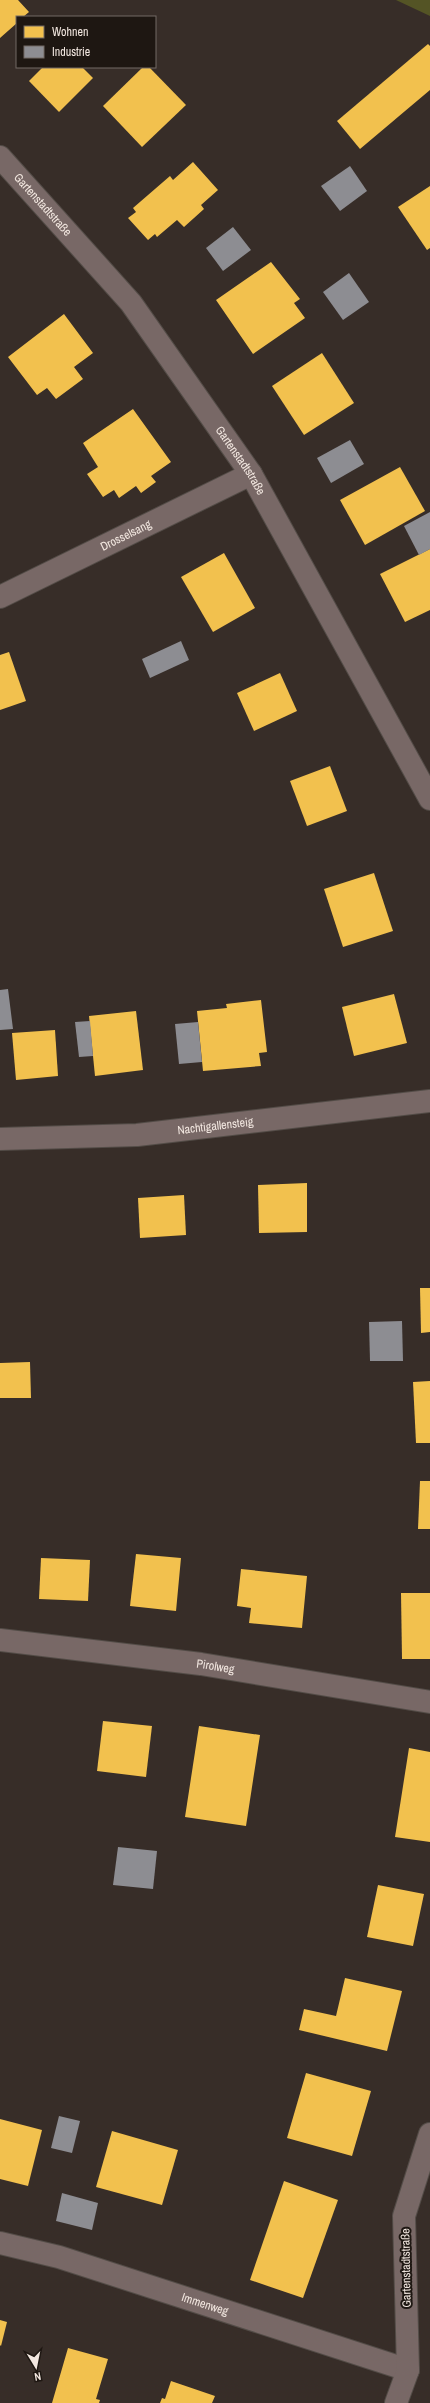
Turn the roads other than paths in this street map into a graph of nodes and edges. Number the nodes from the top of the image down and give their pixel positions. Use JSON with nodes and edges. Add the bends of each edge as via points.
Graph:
{"nodes":[{"id":1,"x":0,"y":157,"type":"edge"},
{"id":2,"x":252,"y":474,"type":"junction"},
{"id":3,"x":0,"y":597,"type":"edge"},
{"id":4,"x":430,"y":798,"type":"edge"},
{"id":5,"x":430,"y":1101,"type":"edge"},
{"id":6,"x":0,"y":1139,"type":"edge"},
{"id":7,"x":0,"y":1640,"type":"edge"},
{"id":8,"x":430,"y":1702,"type":"edge"},
{"id":9,"x":430,"y":2134,"type":"edge"},
{"id":10,"x":0,"y":2243,"type":"edge"},
{"id":11,"x":408,"y":2370,"type":"junction"},
{"id":12,"x":396,"y":2403,"type":"edge"}],
"edges":[{"from":1,"to":2,"type":"street","name":"Gartenstadtstraße","via":[[131,303]]},
{"from":2,"to":3,"type":"street","name":"Drosselsang"},
{"from":2,"to":4,"type":"street","name":"Gartenstadtstraße"},
{"from":5,"to":6,"type":"street","name":"Nachtigallensteig","via":[[137,1134]]},
{"from":7,"to":8,"type":"street","name":"Pirolweg","via":[[201,1664]]},
{"from":9,"to":11,"type":"street","name":"Gartenstadtstraße","via":[[404,2216]]},
{"from":10,"to":11,"type":"street","name":"Immenweg","via":[[58,2257]]},
{"from":11,"to":12,"type":"street","name":"Gartenstadtstraße"}]}
